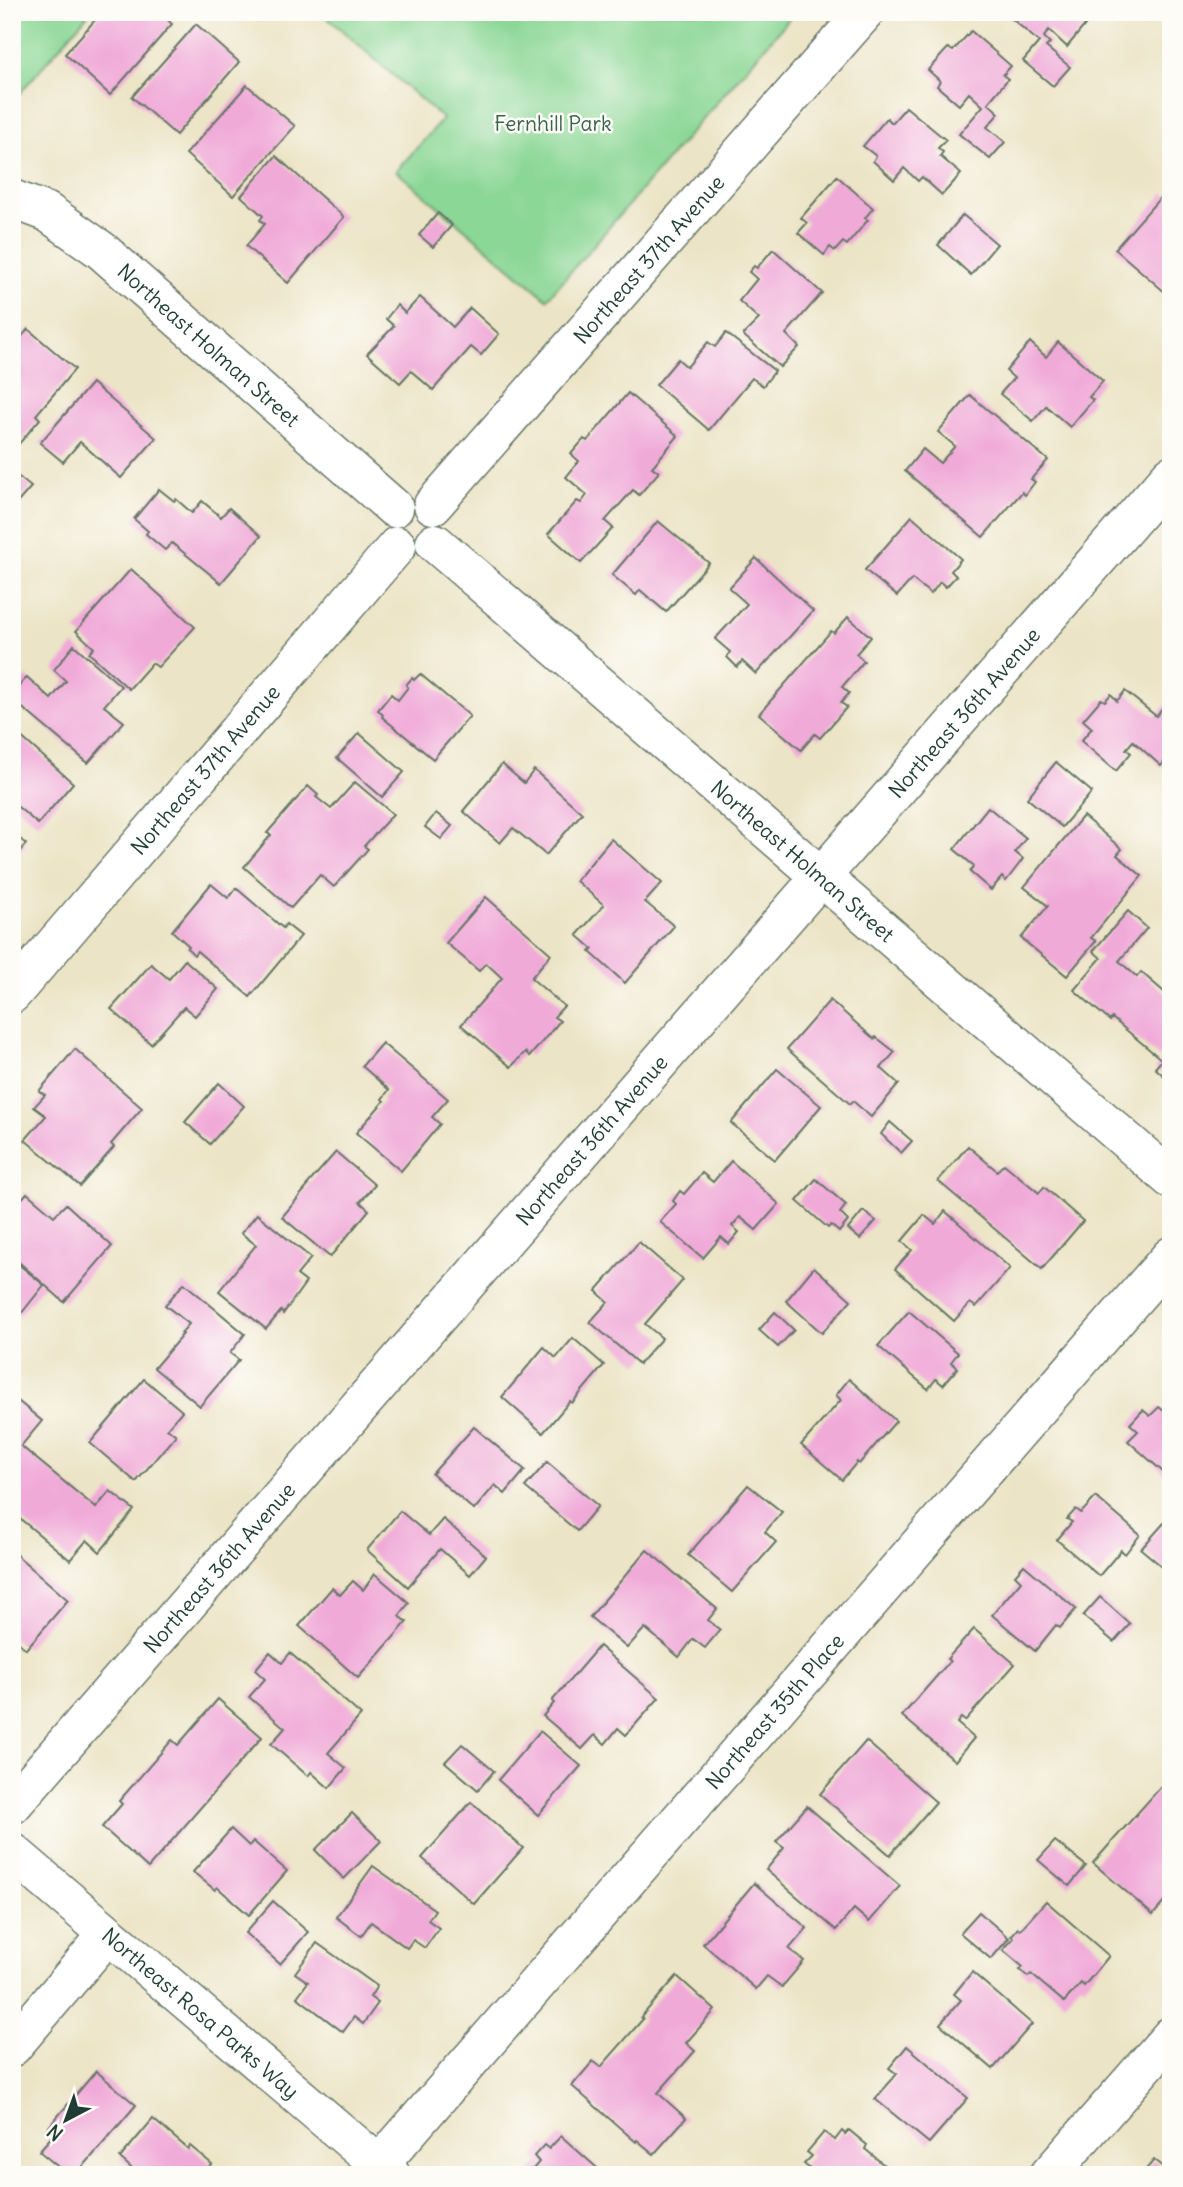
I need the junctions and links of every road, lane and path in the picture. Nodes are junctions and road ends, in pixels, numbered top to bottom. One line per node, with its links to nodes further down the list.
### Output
1 (865, 12): 4 (street, Northeast 37th Avenue)
2 (12, 199): 5 (street, Northeast Holman Street)
3 (1171, 475): 8 (street, Northeast 36th Avenue)
4 (433, 505): 5 (street); 6 (street)
5 (394, 508): 7 (street)
6 (435, 543): 7 (street); 8 (street, Northeast Holman Street)
7 (397, 547): 9 (street, Northeast 37th Avenue)
8 (821, 877): 10 (street, Northeast Holman Street); 12 (street, Northeast 36th Avenue)
9 (12, 994)
10 (1171, 1179)
11 (1171, 1256): 17 (street, Northeast 35th Place)
12 (12, 1805)
13 (12, 1852): 14 (street, Northeast Rosa Parks Way)
14 (108, 1934): 16 (street); 17 (street, Northeast Rosa Parks Way)
15 (1171, 2036): 18 (street)
16 (12, 2047)
17 (385, 2170)
18 (1049, 2175)

